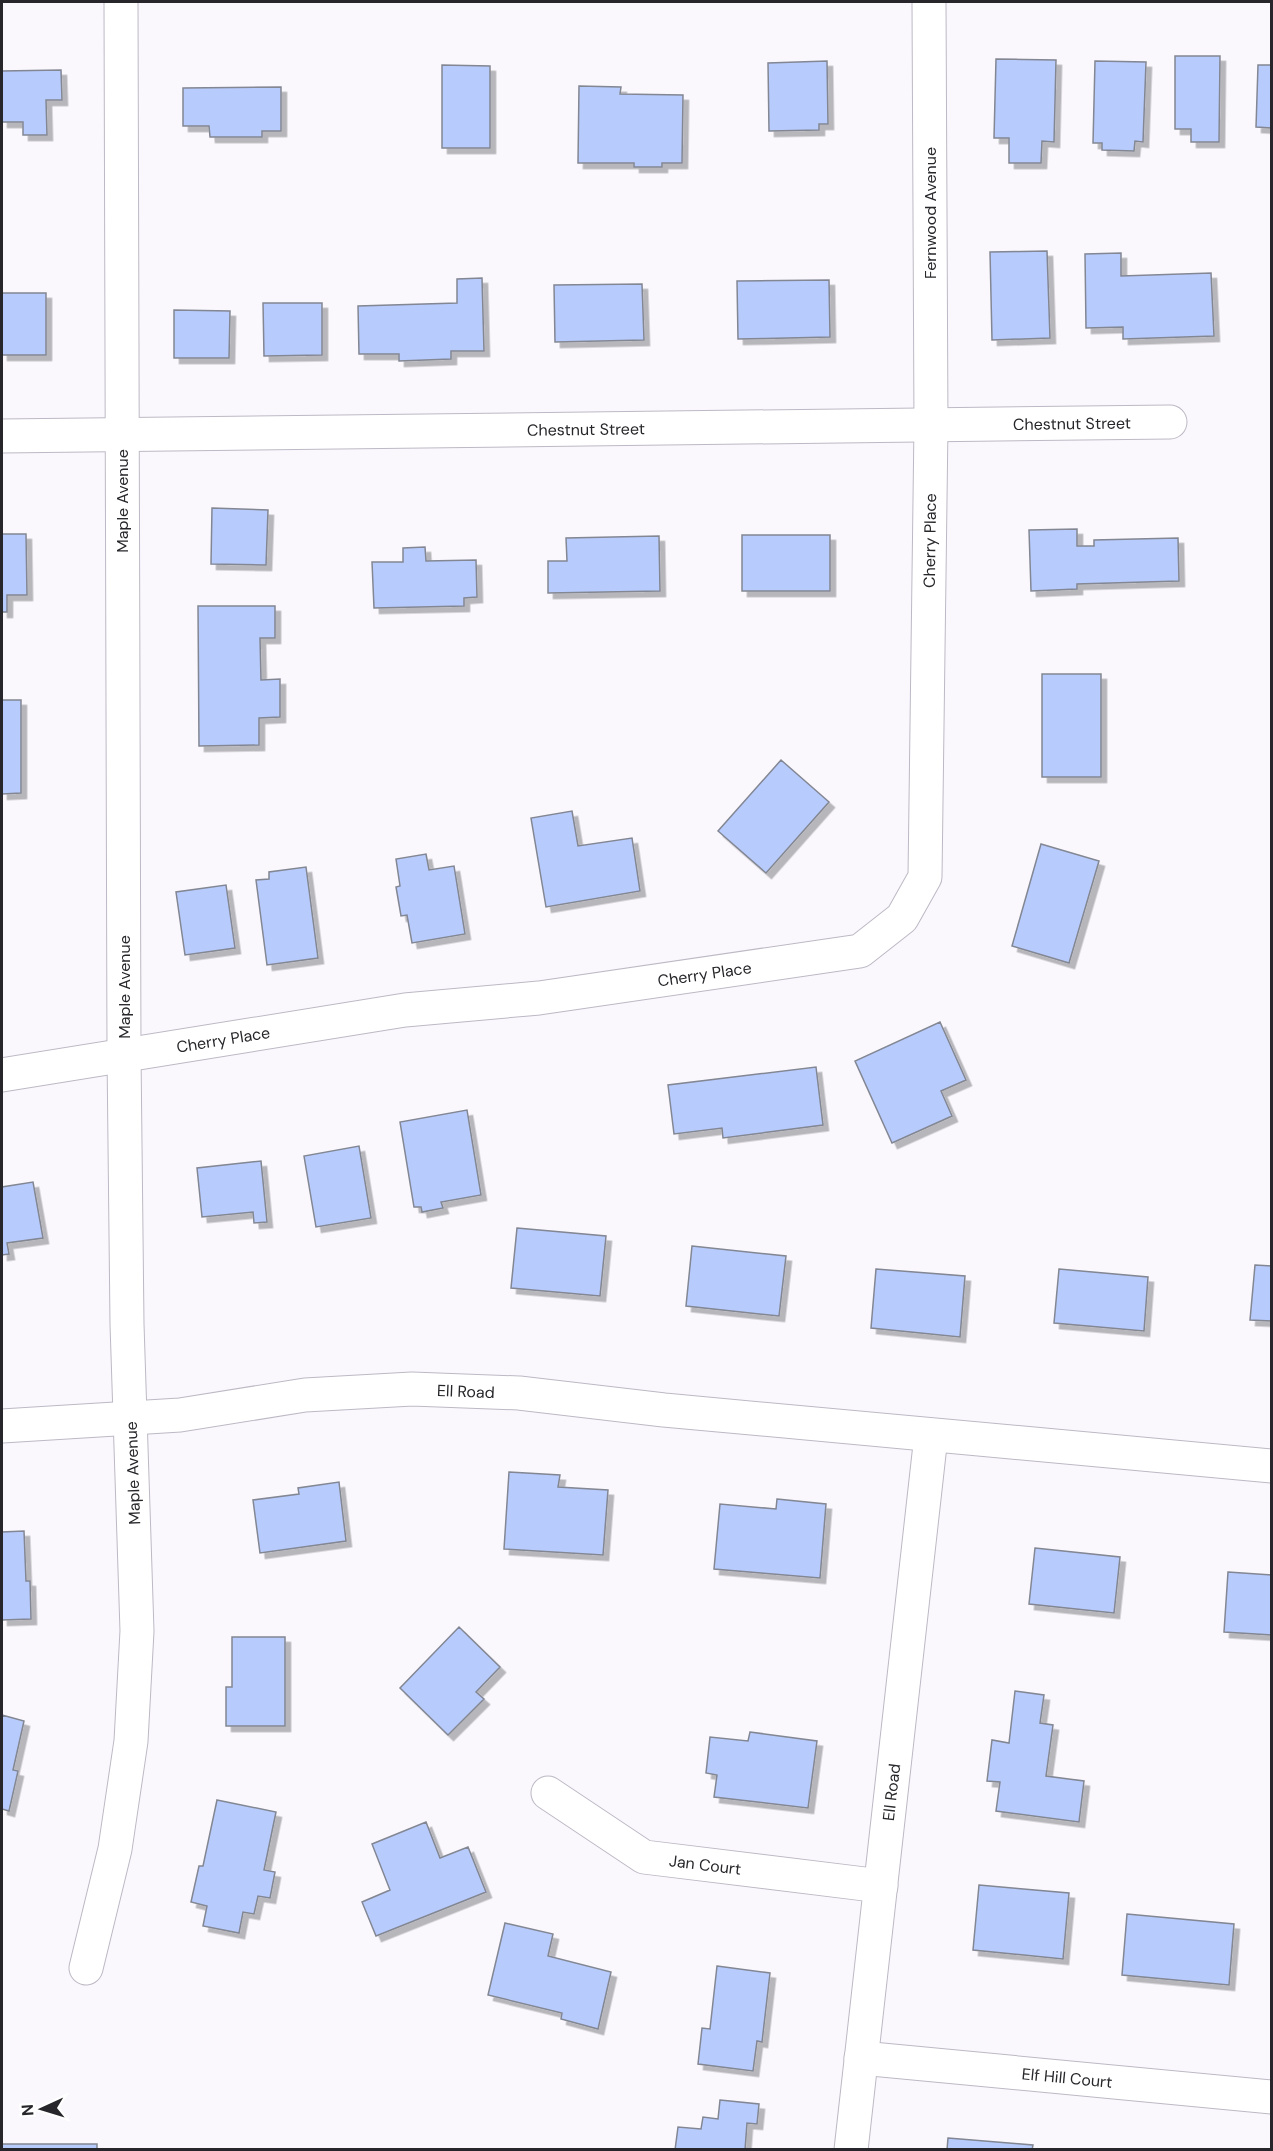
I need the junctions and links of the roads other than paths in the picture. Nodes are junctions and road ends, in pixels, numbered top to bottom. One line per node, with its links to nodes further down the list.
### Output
1 (121, 2): 5 (street, Maple Avenue)
2 (929, 2): 4 (street, Fernwood Avenue)
3 (1170, 422): 4 (street, Chestnut Street)
4 (931, 425): 5 (street, Chestnut Street); 7 (street, Cherry Place)
5 (122, 434): 6 (street, Chestnut Street); 7 (street, Maple Avenue)
6 (2, 436)
7 (124, 1054): 8 (street, Cherry Place); 9 (street, Maple Avenue)
8 (2, 1075)
9 (131, 1417): 10 (street, Ell Road); 11 (street, Ell Road); 15 (street, Maple Avenue)
10 (2, 1426)
11 (931, 1436): 12 (street, Ell Road); 14 (street, Ell Road)
12 (1272, 1466)
13 (548, 1793): 14 (street, Jan Court)
14 (881, 1886): 16 (street, Ell Road)
15 (86, 1968)
16 (861, 2058): 17 (street, Elf Hill Court); 18 (street, Ell Road)
17 (1272, 2097)
18 (851, 2150)

